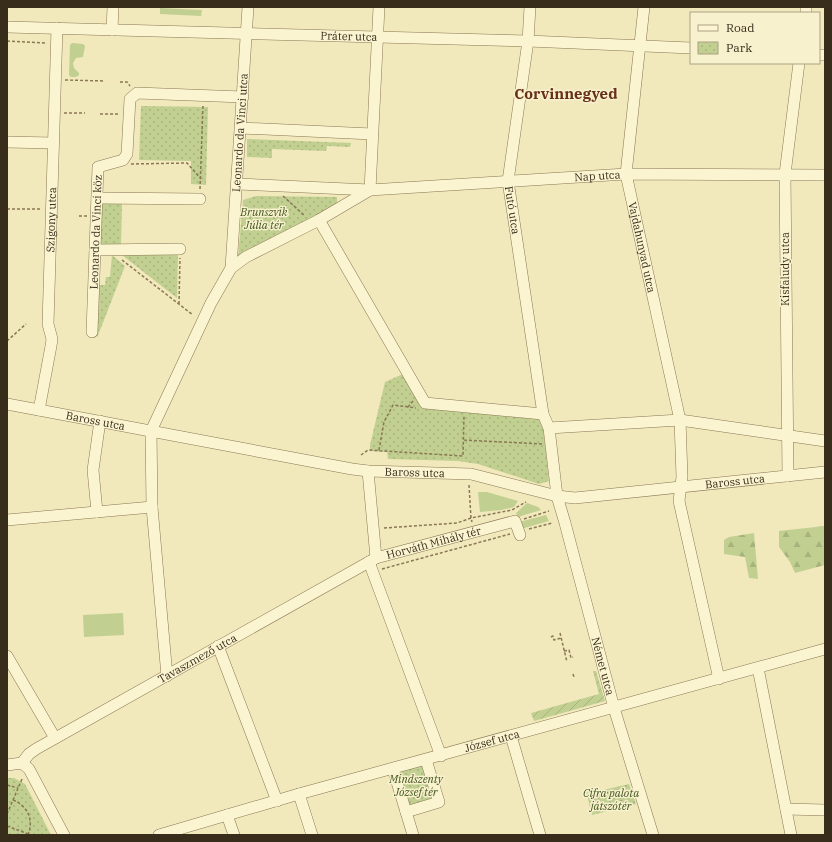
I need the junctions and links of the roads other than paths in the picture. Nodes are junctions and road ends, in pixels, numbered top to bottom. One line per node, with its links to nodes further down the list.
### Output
1 (113, 7): 8 (street)
2 (248, 7): 9 (street, Leonardo da Vinci utca)
3 (380, 7): 10 (street)
4 (530, 7): 11 (street, Futó utca)
5 (644, 7): 12 (street, Vajdahunyad utca)
6 (7, 27): 7 (street, Práter utca)
7 (57, 28): 8 (street, Práter utca); 19 (street, Szigony utca)
8 (112, 30): 9 (street, Práter utca)
9 (247, 34): 10 (street, Práter utca); 15 (street, Leonardo da Vinci utca)
10 (378, 37): 11 (street, Práter utca); 17 (street)
11 (528, 41): 12 (street, Práter utca); 23 (street, Futó utca)
12 (640, 46): 13 (street, Práter utca); 20 (street, Vajdahunyad utca)
13 (690, 48)
14 (799, 64): 21 (street, Kisfaludy utca)
15 (243, 97): 16 (street, Leonardo da Vinci utca); 26 (street, Leonardo da Vinci köz)
16 (241, 128): 17 (street); 24 (street, Leonardo da Vinci utca)
17 (372, 134): 25 (street)
18 (7, 142): 19 (street)
19 (53, 143): 34 (street, Szigony utca)
20 (626, 174): 21 (street, Nap utca); 23 (street, Nap utca); 36 (street, Vajdahunyad utca)
21 (785, 174): 22 (street, Nap utca); 40 (street, Kisfaludy utca)
22 (825, 175)
23 (508, 181): 25 (street, Nap utca); 35 (street, Futó utca)
24 (237, 184): 25 (street, Nap utca); 31 (street, Leonardo da Vinci utca)
25 (370, 190): 28 (street, Nap utca)
26 (97, 198): 27 (street); 30 (street, Leonardo da Vinci köz)
27 (200, 199)
28 (316, 221): 31 (street, Nap utca); 35 (street)
29 (180, 249): 30 (street)
30 (95, 250): 32 (street, Leonardo da Vinci köz)
31 (231, 268): 39 (street, Leonardo da Vinci utca)
32 (92, 332)
33 (7, 404): 34 (street, Baross utca)
34 (39, 410): 37 (street, Baross utca)
35 (543, 414): 38 (street)
36 (680, 420): 38 (street); 40 (street); 45 (street, Vajdahunyad utca)
37 (100, 421): 39 (street, Baross utca); 48 (street)
38 (549, 428): 46 (street)
39 (151, 431): 42 (street, Baross utca); 47 (street)
40 (787, 434): 41 (street); 44 (street, Kisfaludy utca)
41 (825, 441)
42 (368, 472): 46 (street, Baross utca); 51 (street, Horváth Mihály tér)
43 (825, 472): 44 (street, Baross utca)
44 (788, 476): 45 (street, Baross utca)
45 (681, 486): 46 (street, Baross utca); 57 (street, Vajdahunyad utca)
46 (557, 496): 58 (street, Német utca)
47 (152, 507): 48 (street); 56 (street)
48 (97, 512): 49 (street)
49 (7, 520)
50 (518, 529): 51 (street, Horváth Mihály tér)
51 (373, 564): 52 (street, Tavaszmező utca); 61 (street)
52 (218, 646): 56 (street, Tavaszmező utca); 67 (street)
53 (825, 649): 55 (street, József utca)
54 (7, 656): 60 (street)
55 (758, 668): 57 (street, József utca); 68 (street)
56 (167, 676): 60 (street, Tavaszmező utca)
57 (719, 679): 58 (street, József utca)
58 (614, 708): 59 (street, József utca); 78 (street, Német utca)
59 (511, 736): 61 (street, József utca); 77 (street)
60 (55, 738): 63 (street, Tavaszmező utca)
61 (441, 756): 62 (street, József utca)
62 (426, 760): 65 (street, József utca); 70 (street)
63 (22, 763): 64 (street); 72 (street)
64 (7, 765)
65 (393, 769): 66 (street, József utca); 70 (street)
66 (299, 794): 67 (street, József utca); 75 (street)
67 (277, 801): 71 (street, József utca)
68 (786, 809): 69 (street); 79 (street)
69 (825, 810)
70 (406, 812): 76 (street)
71 (227, 815): 73 (street, József utca); 74 (street)
72 (64, 835)
73 (159, 835)
74 (234, 835)
75 (312, 835)
76 (413, 835)
77 (540, 835)
78 (653, 835)
79 (791, 835)

